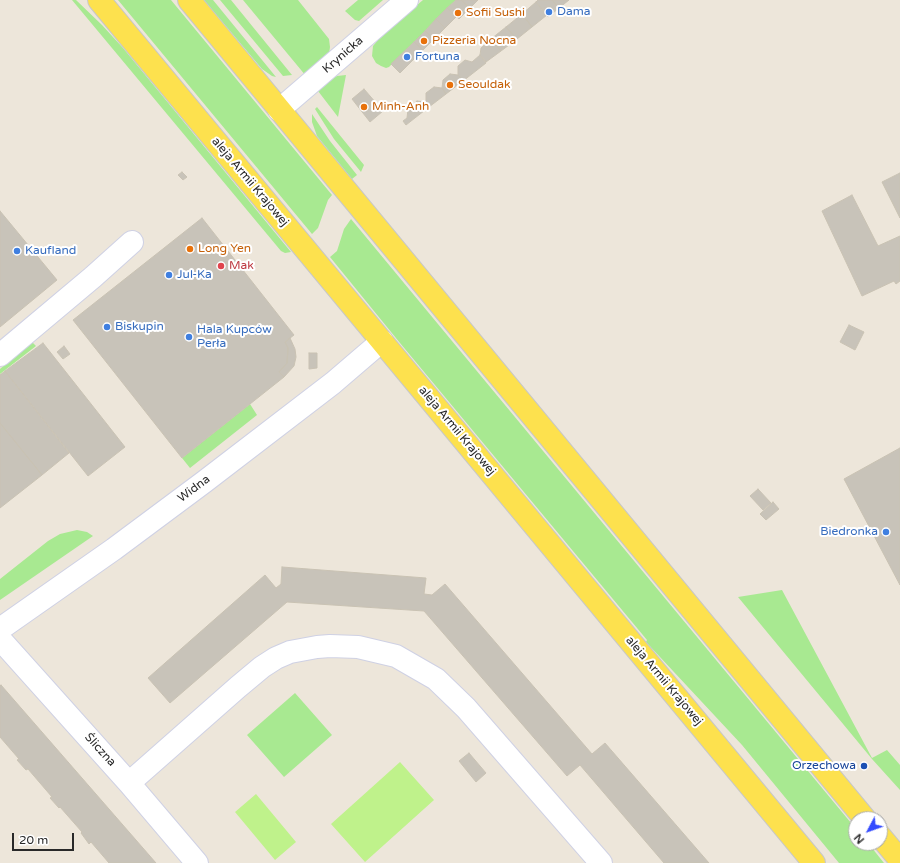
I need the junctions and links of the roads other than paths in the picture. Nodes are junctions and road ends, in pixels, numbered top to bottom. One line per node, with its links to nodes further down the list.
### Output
1 (99, 0): 6 (main road, aleja Armii Krajowej)
2 (189, 0): 4 (main road)
3 (407, 0): 4 (street, Krynicka)
4 (279, 110): 11 (main road)
5 (132, 242): 7 (street)
6 (382, 340): 8 (street, Widna); 16 (main road, aleja Armii Krajowej)
7 (0, 355)
8 (0, 629)
9 (0, 639): 10 (street, Śliczna)
10 (129, 783): 14 (street, Śliczna); 15 (street)
11 (858, 811)
12 (888, 846): 13 (main road)
13 (900, 860)
14 (198, 863)
15 (601, 863)
16 (814, 863)

